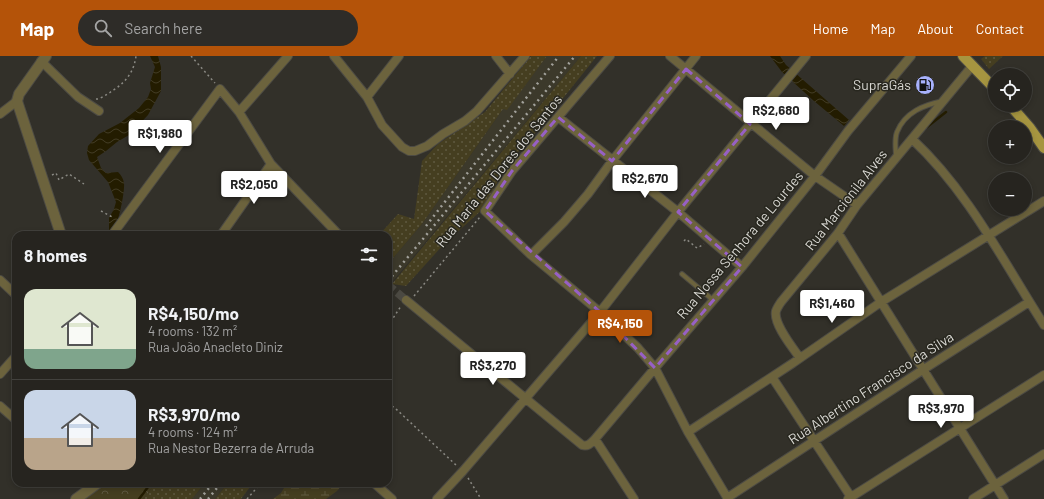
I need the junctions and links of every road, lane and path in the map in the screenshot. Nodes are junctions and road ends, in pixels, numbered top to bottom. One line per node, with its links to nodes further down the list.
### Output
1 (136, 56): 20 (path)
2 (191, 56): 19 (path)
3 (288, 56): 25 (street)
4 (334, 56): 21 (street)
5 (399, 56): 21 (street)
6 (496, 56): 17 (street)
7 (525, 56): 17 (street)
8 (610, 56): 28 (street, Rua Maria das Dores dos Santos)
9 (670, 56): 16 (street)
10 (696, 56): 16 (street)
11 (806, 56): 29 (street)
12 (911, 56): 35 (street, Rua Nossa Senhora de Lourdes)
13 (963, 56): 15 (main road)
14 (43, 58): 20 (street); 23 (street)
15 (973, 65): 18 (main road); 22 (street, Rua Marcionila Alves)
16 (686, 69): 29 (street); 33 (street)
17 (510, 74): 21 (street)
18 (988, 81)
19 (220, 89): 25 (street); 45 (street)
20 (78, 97): 24 (street)
21 (367, 97)
22 (943, 100): 30 (street, Rua Marcionila Alves); 32 (lane)
23 (18, 101): 27 (street); 36 (street)
24 (99, 111)
25 (239, 112): 34 (street)
26 (1016, 112): 31 (main road)
27 (0, 114)
28 (558, 117): 33 (street); 41 (street, Rua Maria das Dores dos Santos)
29 (750, 124): 35 (street); 42 (street)
30 (912, 139): 32 (street, Rua Marcionila Alves); 49 (street)
31 (1044, 148)
32 (896, 158): 39 (street, Rua Marcionila Alves)
33 (612, 161): 42 (street); 52 (street)
34 (271, 164): 46 (street); 47 (street)
35 (815, 176): 39 (street); 53 (street, Rua Nossa Senhora de Lourdes)
36 (43, 180): 37 (path); 44 (street)
37 (84, 184)
38 (1044, 201): 49 (street)
39 (857, 205): 48 (street, Rua Marcionila Alves)
40 (101, 211): 43 (path)
41 (485, 211): 52 (street); 58 (path, Rua Maria das Dores dos Santos)
42 (678, 212): 50 (street); 61 (street)
43 (120, 221)
44 (60, 231)
45 (115, 231)
46 (224, 231)
47 (335, 231)
48 (838, 233): 59 (street); 64 (street, Rua Marcionila Alves)
49 (989, 236): 59 (street); 60 (street)
50 (711, 240): 51 (path); 53 (street)
51 (684, 241)
52 (531, 255): 61 (street)
53 (742, 267): 57 (street, Rua Nossa Senhora de Lourdes)
54 (682, 274): 57 (lane)
55 (0, 280): 56 (street)
56 (12, 291)
57 (713, 300): 66 (street, Rua Nossa Senhora de Lourdes)
58 (407, 301): 62 (path, Rua Maria das Dores dos Santos); 71 (street)
59 (882, 302): 64 (street); 67 (street)
60 (1029, 302): 63 (street); 67 (street, Rua Albertino Francisco da Silva)
61 (600, 312): 66 (street); 71 (street)
62 (392, 321)
63 (1044, 325)
64 (800, 358): 70 (street)
65 (12, 360): 68 (street)
66 (655, 368): 76 (street); 77 (street, Rua Nossa Senhora de Lourdes)
67 (924, 369): 75 (street); 78 (street, Rua Albertino Francisco da Silva)
68 (0, 374)
69 (1044, 375): 75 (street)
70 (772, 377): 76 (street); 78 (street)
71 (524, 398): 77 (street, Rua Nossa Senhora de Lourdes); 80 (street)
72 (0, 406): 74 (street)
73 (392, 406): 80 (path)
74 (12, 416)
75 (960, 428): 81 (street); 86 (street)
76 (688, 432): 85 (street)
77 (596, 439): 92 (street)
78 (813, 441): 85 (street, Rua Albertino Francisco da Silva); 86 (street)
79 (1044, 454): 81 (street)
80 (463, 471): 90 (street); 91 (path)
81 (995, 485): 93 (street); 94 (street)
82 (90, 487): 87 (street)
83 (258, 487): 88 (path)
84 (378, 487): 89 (street)
85 (728, 498)
86 (849, 498)
87 (76, 499)
88 (247, 499)
89 (392, 499)
90 (437, 499)
91 (481, 499)
92 (634, 499)
93 (973, 499)
94 (1004, 499)

